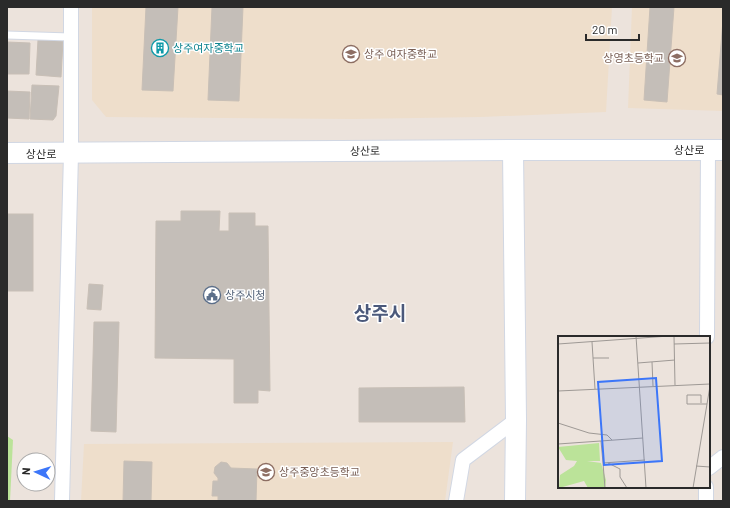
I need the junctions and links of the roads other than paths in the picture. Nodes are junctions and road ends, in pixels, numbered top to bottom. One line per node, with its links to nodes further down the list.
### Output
1 (71, 7): 3 (street)
2 (7, 35): 3 (lane)
3 (70, 37): 7 (street)
4 (513, 150): 5 (street, 상산로); 7 (street, 상산로); 9 (street)
5 (715, 150): 8 (street)
6 (7, 153): 7 (street, 상산로)
7 (71, 154): 13 (street)
8 (707, 336)
9 (516, 420): 14 (street); 15 (street)
10 (723, 457): 11 (street)
11 (710, 467)
12 (706, 488): 16 (street)
13 (62, 501)
14 (456, 501)
15 (514, 501)
16 (706, 501)

